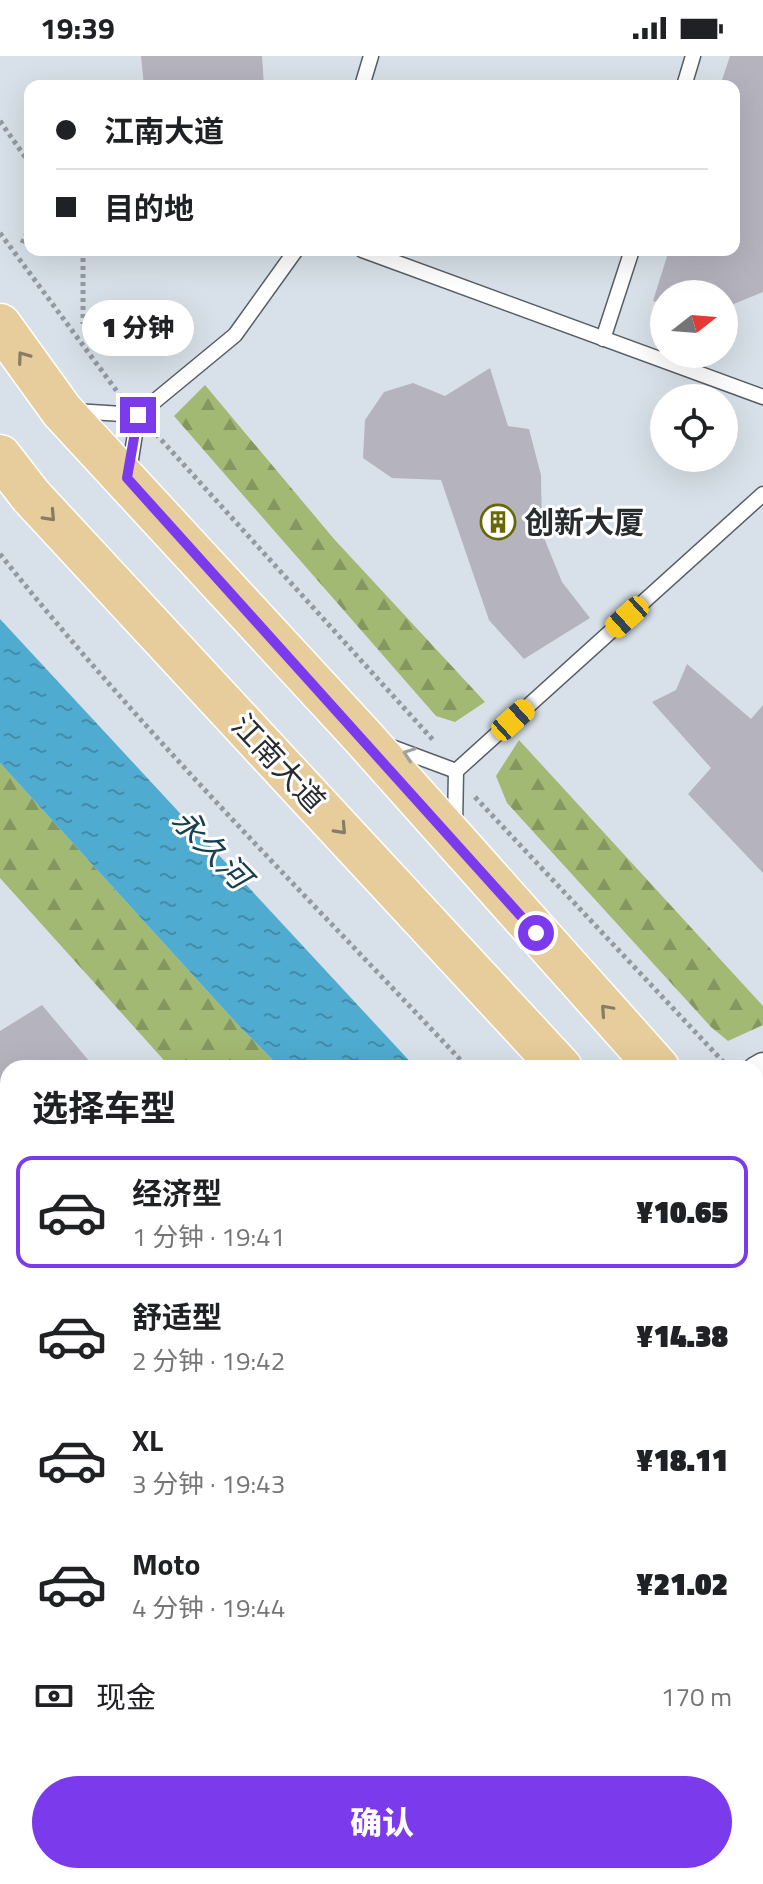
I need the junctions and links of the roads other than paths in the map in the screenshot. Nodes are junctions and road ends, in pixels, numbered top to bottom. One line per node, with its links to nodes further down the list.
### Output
1 (371, 56): 3 (lane)
2 (693, 56): 4 (lane)
3 (364, 80)
4 (686, 80)
5 (292, 256): 12 (lane)
6 (378, 256): 9 (lane)
7 (630, 256): 9 (lane)
8 (0, 325): 11 (main road, one-way to 8)
9 (603, 339): 10 (lane)
10 (763, 397)
11 (62, 411): 12 (lane); 14 (main road)
12 (138, 415): 14 (lane)
13 (0, 456): 19 (main road, 江南大道, one-way to 19)
14 (127, 478): 16 (main road)
15 (763, 494): 17 (lane)
16 (363, 737): 17 (lane, one-way to 16); 18 (main road)
17 (456, 771): 18 (lane)
18 (454, 843): 20 (main road, one-way to 18)
19 (554, 1060)
20 (651, 1060)

